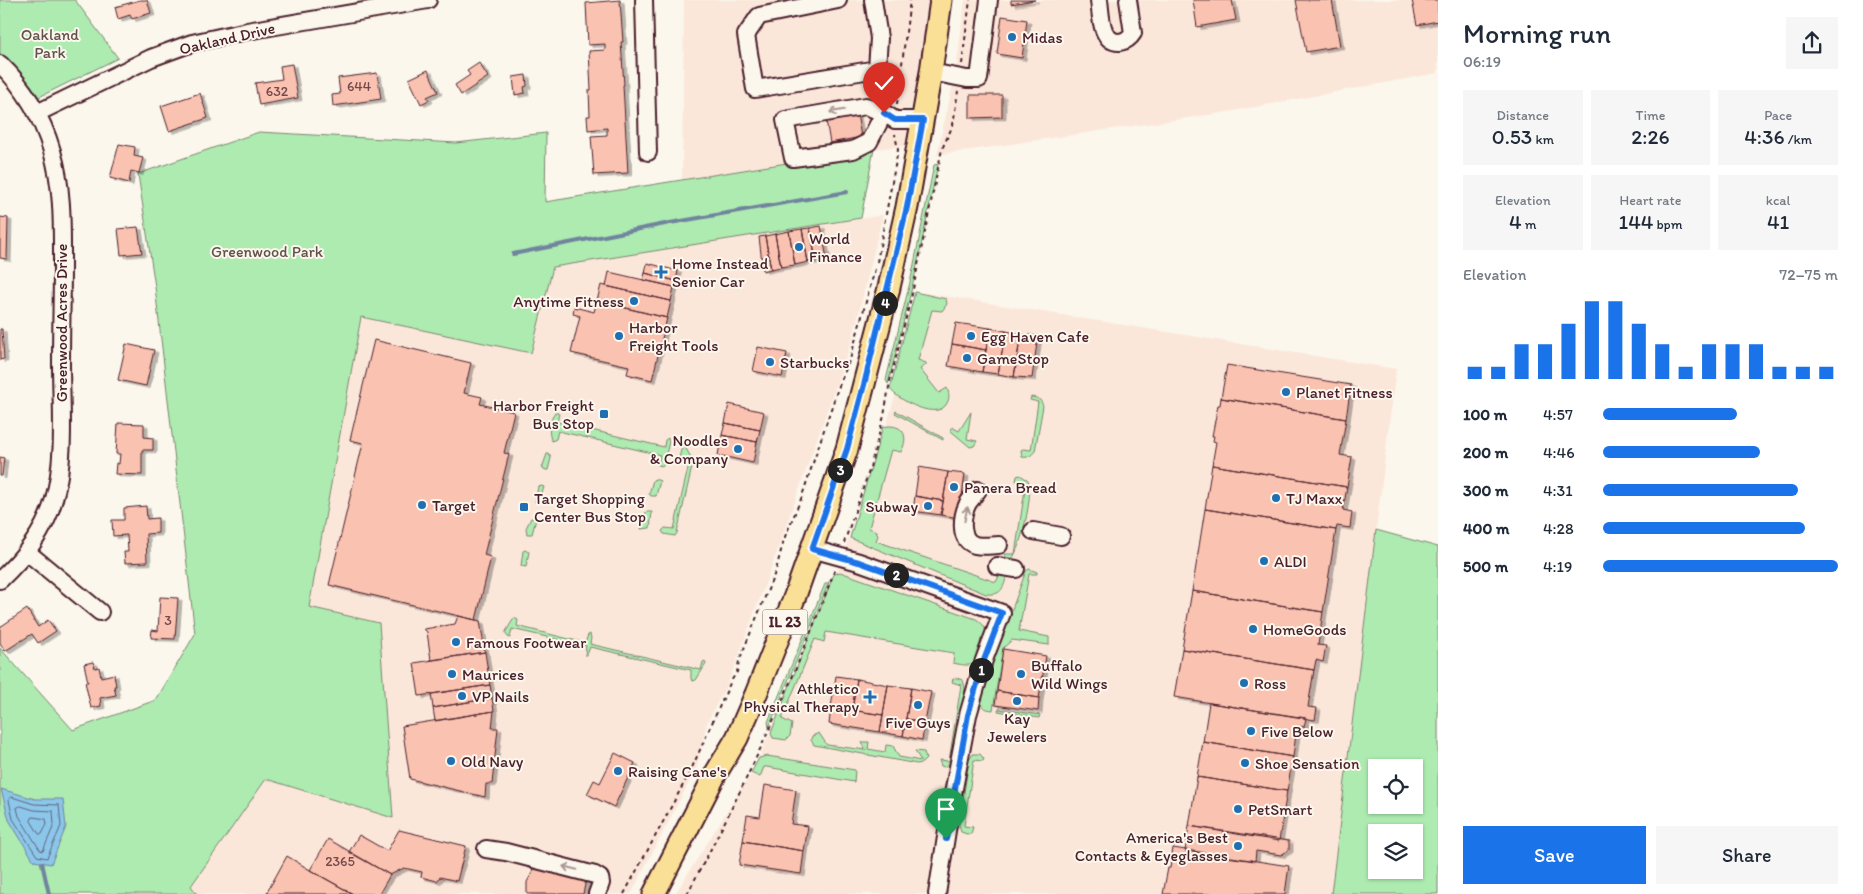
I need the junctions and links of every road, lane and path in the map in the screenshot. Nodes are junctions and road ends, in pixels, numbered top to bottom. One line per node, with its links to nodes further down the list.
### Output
1 (428, 0): 10 (street, Oakland Drive)
2 (644, 0): 16 (street)
3 (838, 0): 4 (street)
4 (873, 0)
5 (910, 0): 14 (path)
6 (941, 0): 12 (main road, IL 23)
7 (990, 0): 12 (street)
8 (1098, 0): 9 (street)
9 (1128, 0)
10 (372, 5): 13 (street, Oakland Drive)
11 (0, 64): 13 (street, Greenwood Acres Drive)
12 (932, 72): 15 (main road, IL 23)
13 (37, 113): 22 (street, Greenwood Acres Drive)
14 (889, 117): 14 (street, one-way to 14); 15 (street); 29 (path)
15 (923, 120): 21 (main road, IL 23)
16 (648, 152)
17 (978, 490): 20 (street, one-way to 17)
18 (1033, 531): 19 (street)
19 (1060, 536)
20 (1000, 545)
21 (812, 549): 30 (main road, IL 23); 31 (street)
22 (27, 552): 25 (street, Greenwood Acres Drive); 26 (street)
23 (997, 566): 24 (street)
24 (1016, 569)
25 (0, 580)
26 (100, 612)
27 (486, 848): 28 (street, one-way to 27)
28 (597, 894)
29 (624, 894)
30 (654, 894)
31 (937, 894)

